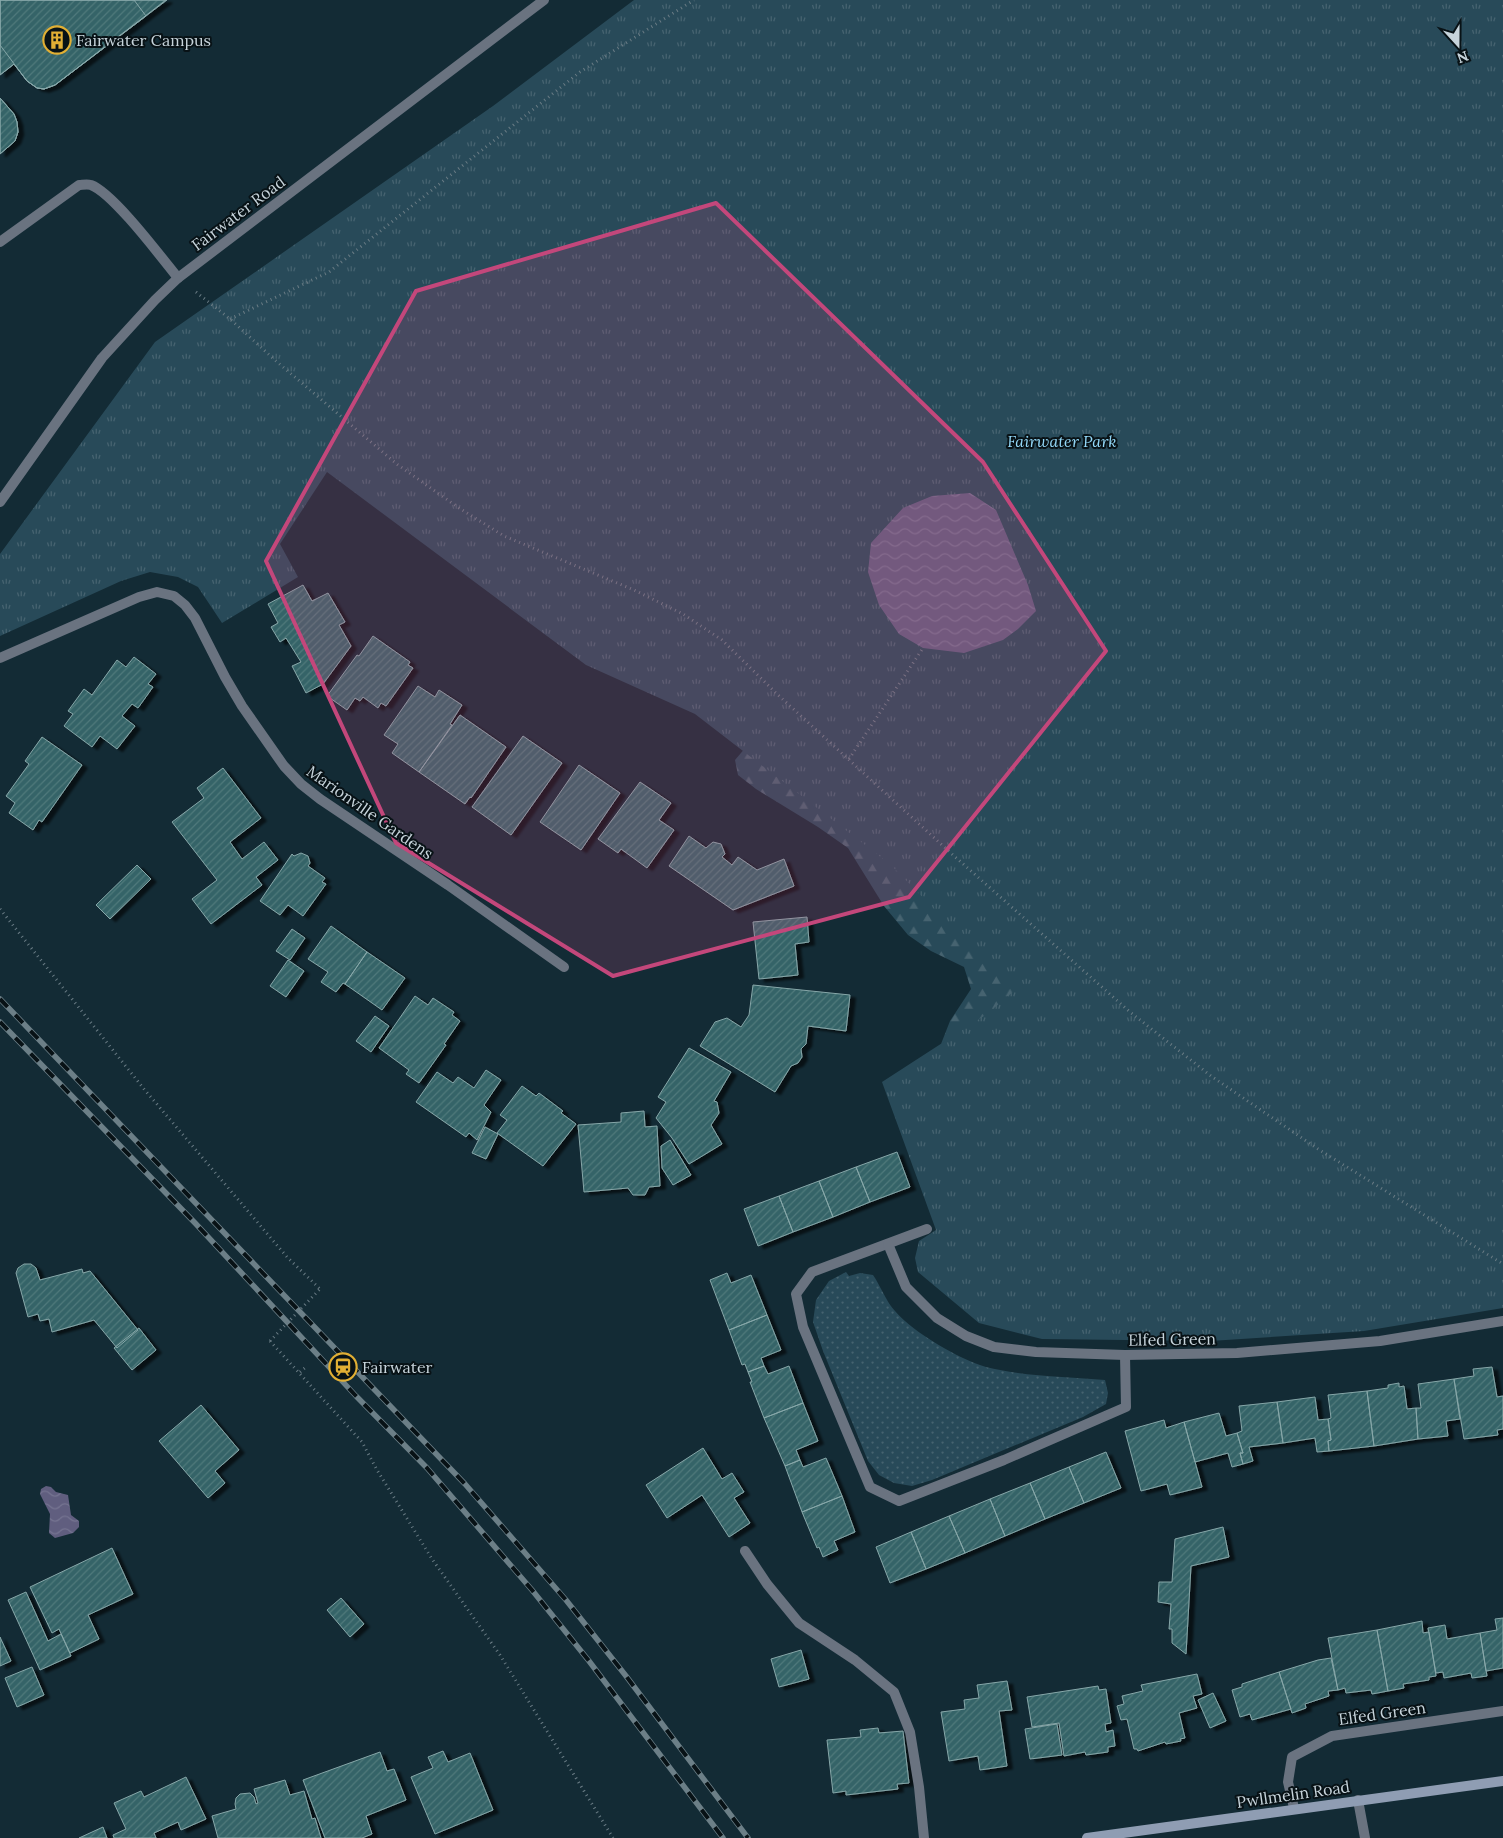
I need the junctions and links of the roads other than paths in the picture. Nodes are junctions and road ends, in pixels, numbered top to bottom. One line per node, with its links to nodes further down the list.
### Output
1 (544, 0): 3 (street, Fairwater Road)
2 (0, 242): 3 (street)
3 (178, 278): 4 (street, Fairwater Road)
4 (0, 502)
5 (0, 658): 6 (street, Marionville Gardens)
6 (564, 967)
7 (927, 1229): 8 (street)
8 (888, 1244): 10 (street, Elfed Green); 10 (street)
9 (1503, 1321): 10 (street, Elfed Green)
10 (1125, 1355)
11 (745, 1551): 16 (street)
12 (1503, 1711): 15 (street, Elfed Green)
13 (1503, 1781): 14 (street, Pwllmelin Road)
14 (1358, 1800): 15 (street, Pwllmelin Road); 18 (street)
15 (1294, 1808): 17 (street, Pwllmelin Road)
16 (924, 1838)
17 (1087, 1838)
18 (1365, 1838)

